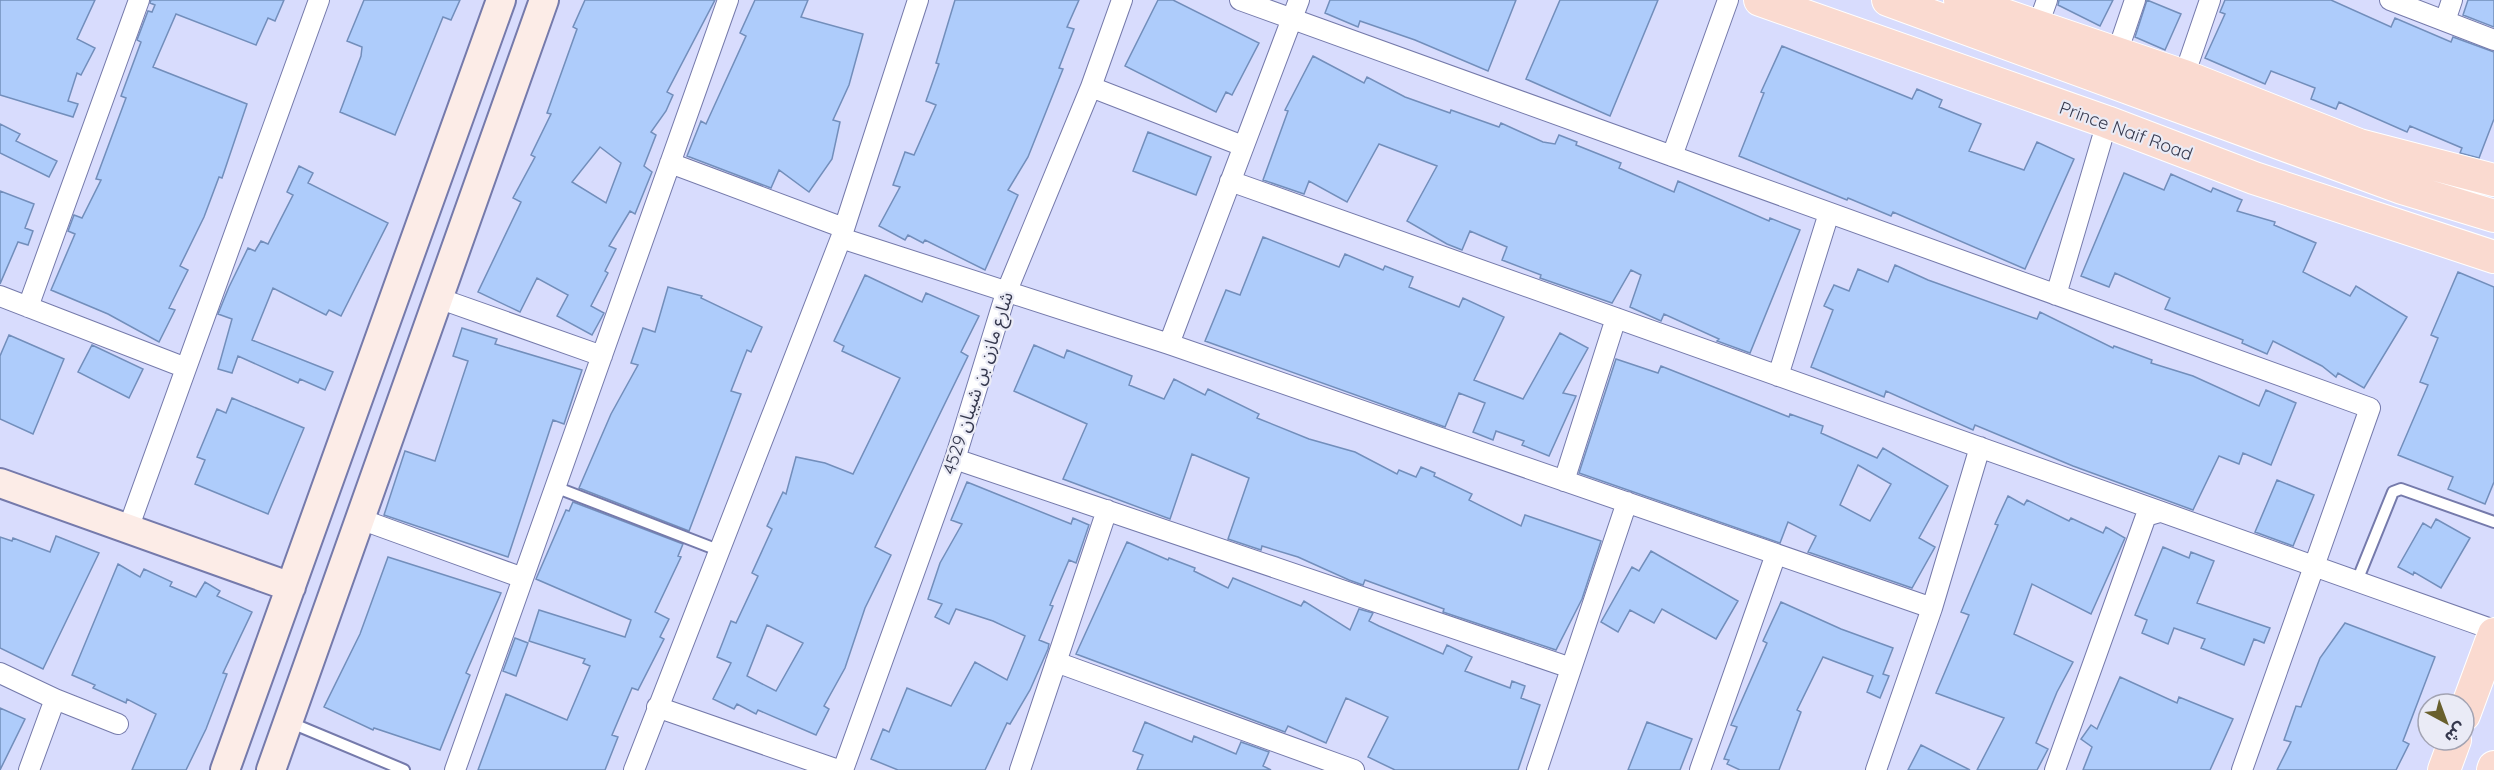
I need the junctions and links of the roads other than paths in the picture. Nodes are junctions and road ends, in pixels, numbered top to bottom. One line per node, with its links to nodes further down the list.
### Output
1 (139, 0): 40 (street)
2 (319, 0): 44 (street)
3 (501, 0): 62 (street)
4 (544, 0): 39 (street)
5 (728, 0): 28 (street)
6 (918, 0): 33 (street)
7 (1122, 0): 24 (street, شارع مازن بن شيبان 4529)
8 (1240, 0): 18 (street)
9 (1728, 0): 27 (street)
10 (1760, 0): 25 (main road, Prince Naif Road)
11 (1820, 0): 25 (main road, Prince Naif Road)
12 (1888, 0): 25 (main road, Prince Naif Road)
13 (1960, 0): 19 (main road)
14 (2135, 0): 22 (street)
15 (2210, 0): 23 (street)
16 (2390, 0): 20 (street)
17 (2452, 0): 20 (street)
18 (1295, 9): 26 (street); 27 (street)
19 (2043, 13): 22 (main road)
20 (2445, 21): 21 (street)
21 (2494, 40)
22 (2117, 53): 23 (main road)
23 (2184, 76): 29 (main road)
24 (1091, 87): 26 (street); 36 (street, شارع مازن بن شيبان 4529)
25 (2116, 104): 32 (main road, Prince Naif Road); 34 (main road, Prince Naif Road); 35 (main road, Prince Naif Road); 37 (street)
26 (1243, 146): 30 (street)
27 (1672, 156): 31 (street)
28 (670, 163): 33 (street); 43 (street)
29 (2494, 180)
30 (1230, 181): 41 (street); 42 (street)
31 (1829, 213): 37 (street); 45 (street)
32 (2494, 216)
33 (842, 233): 36 (street); 57 (street)
34 (2494, 240)
35 (2494, 257)
36 (1006, 293): 42 (street); 47 (street, شارع مازن بن شيبان 4529)
37 (2056, 295): 59 (street)
38 (0, 296): 40 (street)
39 (438, 298): 43 (street); 54 (street)
40 (28, 307): 44 (street)
41 (1616, 318): 45 (street); 48 (street)
42 (1168, 344): 48 (street)
43 (602, 356): 50 (street)
44 (186, 368): 56 (street)
45 (1778, 376): 46 (street)
46 (1980, 447): 53 (street); 63 (street)
47 (955, 459): 52 (street); 81 (street, شارع مازن بن شيبان 4529)
48 (1564, 481): 51 (street)
49 (0, 483): 56 (street)
50 (555, 487): 57 (lane); 60 (street)
51 (1626, 502): 58 (street); 66 (street)
52 (1107, 510): 65 (street); 66 (street)
53 (2160, 512): 59 (street); 87 (street)
54 (360, 519): 60 (street); 71 (street)
55 (2494, 522): 61 (lane)
56 (128, 529): 62 (street)
57 (718, 550): 70 (street)
58 (1776, 554): 63 (street); 85 (street)
59 (2314, 566): 61 (street); 88 (street)
60 (523, 578): 78 (street)
61 (2357, 581): 64 (street)
62 (291, 587): 75 (street)
63 (1932, 608): 86 (street)
64 (2494, 632): 68 (main road)
65 (1056, 662): 82 (street); 83 (street)
66 (1571, 668): 84 (street)
67 (0, 673): 69 (street)
68 (2472, 692)
69 (55, 699): 72 (street); 74 (street)
70 (657, 707): 79 (street); 80 (street)
71 (288, 722): 76 (street); 77 (lane)
72 (118, 724)
73 (2451, 752): 89 (main road)
74 (29, 770)
75 (225, 770)
76 (271, 770)
77 (404, 770)
78 (455, 770)
79 (634, 770)
80 (838, 770)
81 (843, 770)
82 (1020, 770)
83 (1354, 770)
84 (1537, 770)
85 (1700, 770)
86 (1876, 770)
87 (2055, 770)
88 (2242, 770)
89 (2444, 770)

